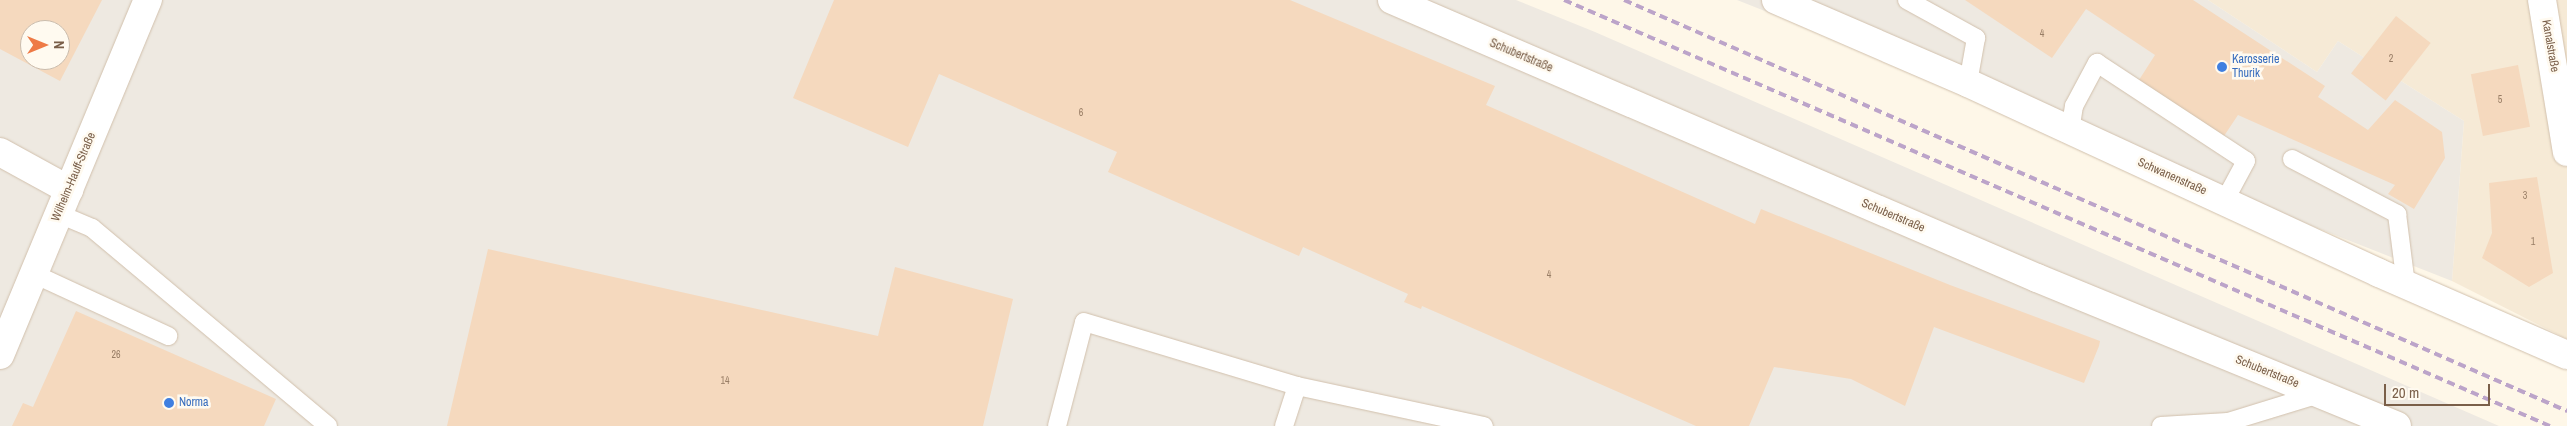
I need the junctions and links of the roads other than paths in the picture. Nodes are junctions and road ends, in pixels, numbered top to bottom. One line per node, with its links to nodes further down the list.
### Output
1 (148, 0): 14 (street, Wilhelm-Hauff-Straße)
2 (1392, 0): 21 (street, Schubertstraße)
3 (1776, 0): 6 (street, Schwanenstraße)
4 (1907, 0): 8 (lane)
5 (2542, 0): 7 (street, Kanalstraße)
6 (1804, 6): 8 (street, Schwanenstraße)
7 (2560, 59): 11 (street, Kanalstraße)
8 (1968, 84): 9 (street, Schwanenstraße)
9 (2070, 131): 13 (street, Schwanenstraße); 13 (lane)
10 (0, 152): 14 (street)
11 (2567, 152)
12 (2292, 159): 16 (lane)
13 (2226, 200): 16 (street, Schwanenstraße)
14 (64, 202): 15 (street, Wilhelm-Hauff-Straße); 22 (lane)
15 (34, 274): 17 (lane); 18 (street, Wilhelm-Hauff-Straße)
16 (2406, 285): 19 (street, Schwanenstraße)
17 (168, 336)
18 (0, 355)
19 (2567, 355)
20 (1297, 386): 23 (lane); 24 (lane); 25 (lane)
21 (2319, 394): 26 (lane); 27 (street, Schubertstraße)
22 (328, 426)
23 (1057, 426)
24 (1284, 426)
25 (1484, 426)
26 (2161, 426)
27 (2397, 426)

